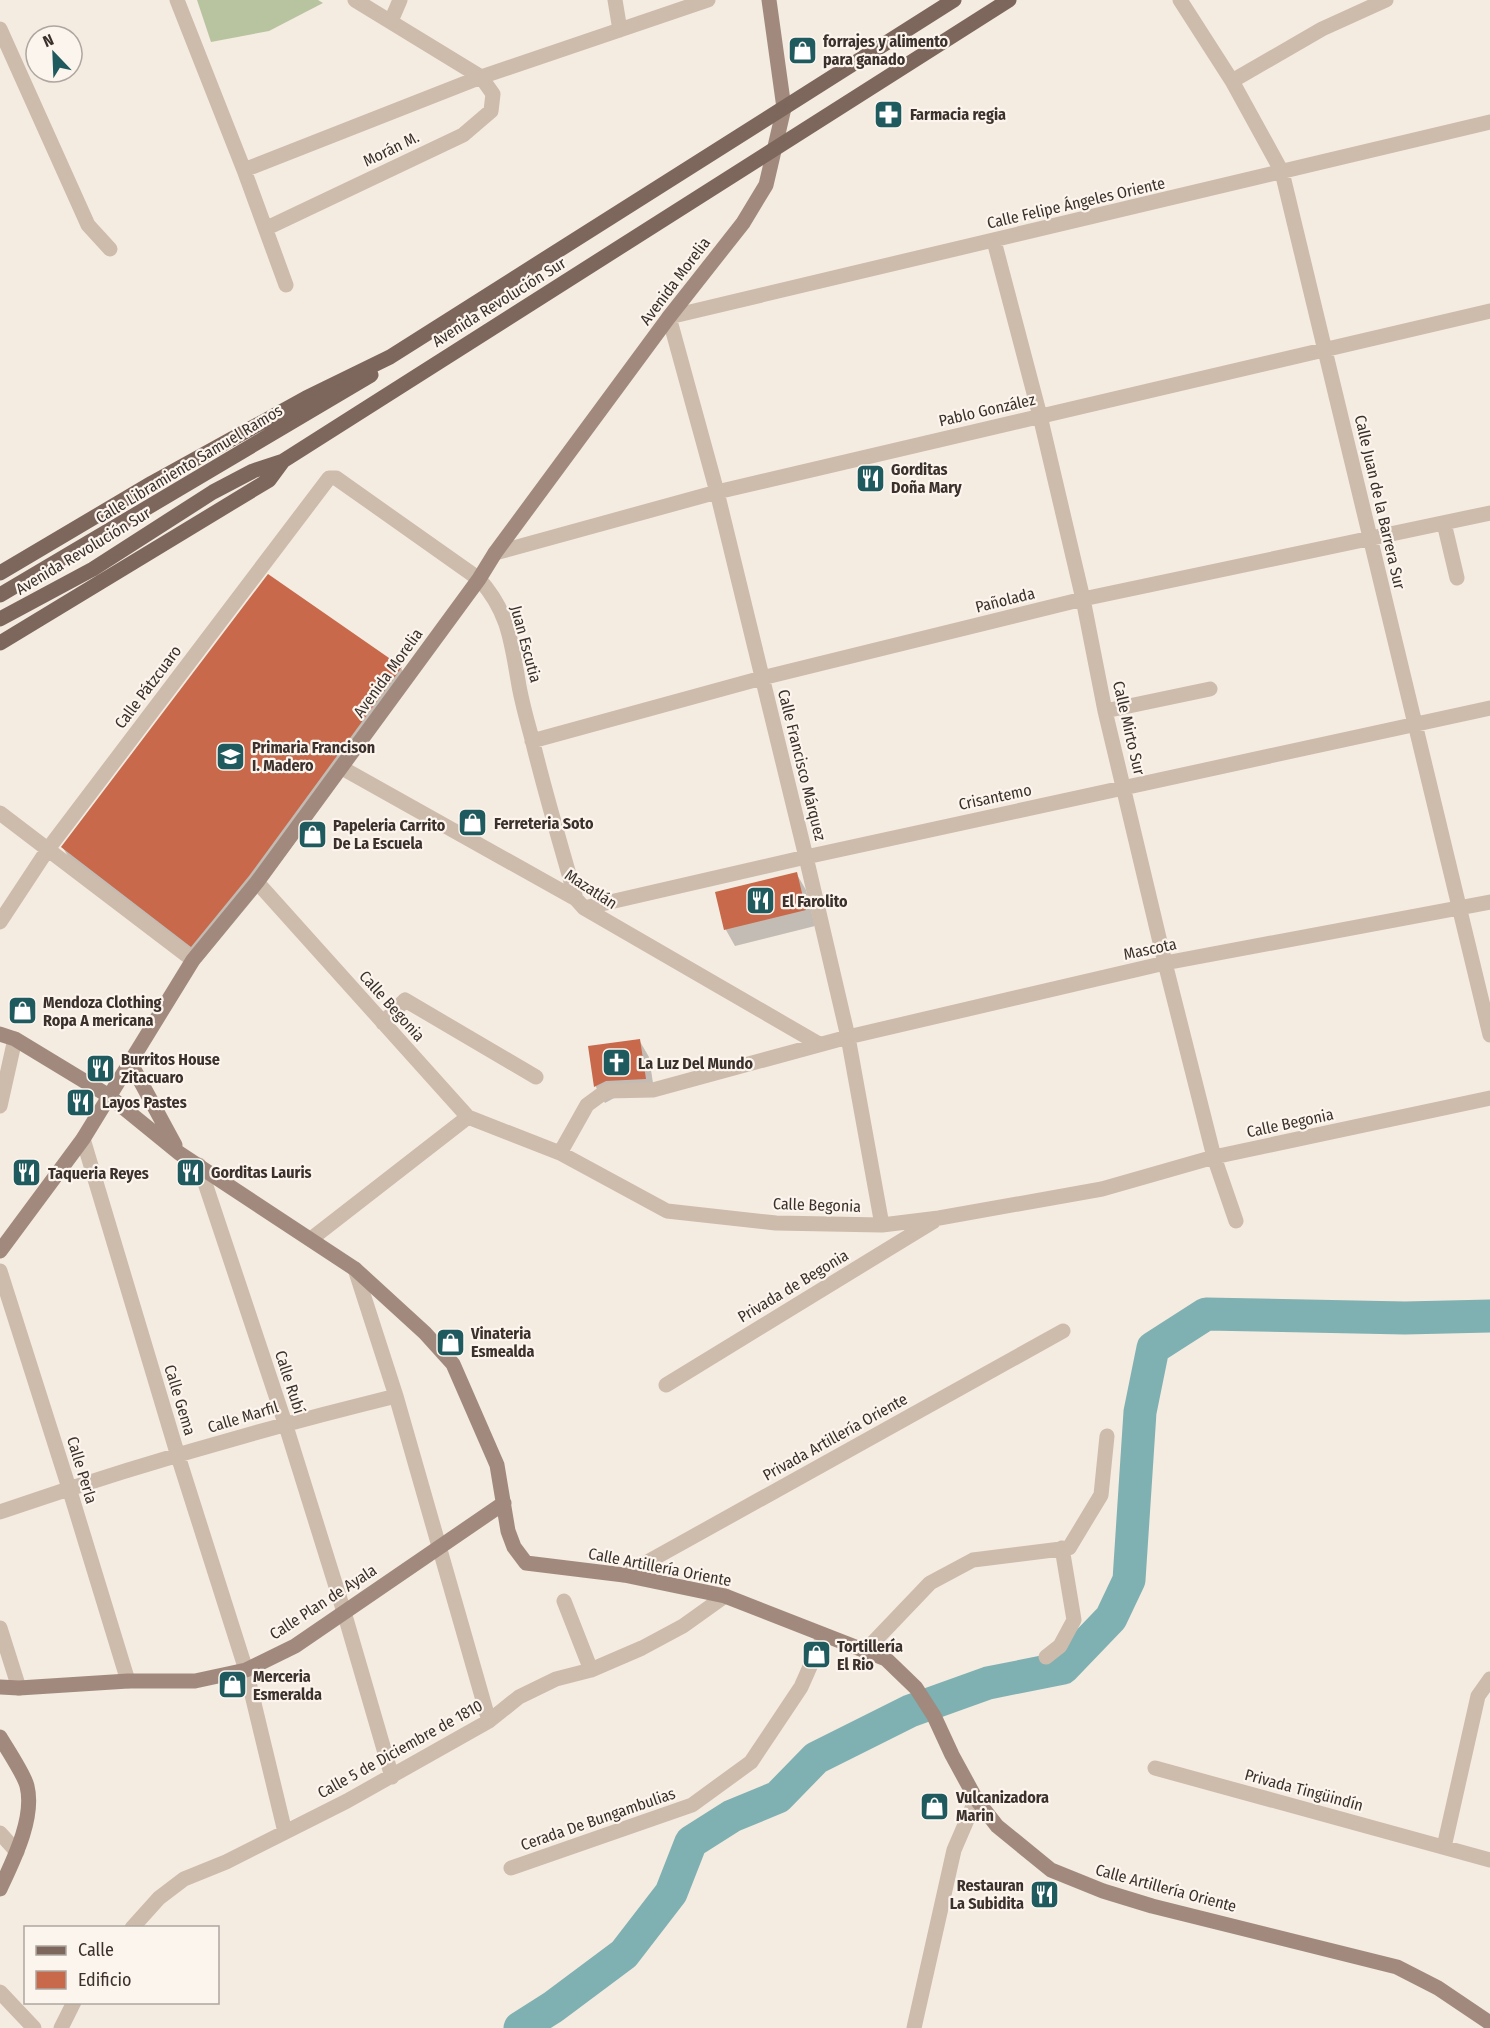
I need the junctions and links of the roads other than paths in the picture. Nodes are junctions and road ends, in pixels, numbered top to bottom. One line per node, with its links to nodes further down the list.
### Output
1 (177, 0): 19 (street)
2 (355, 0): 11 (street)
3 (400, 0): 11 (street)
4 (615, 0): 13 (street)
5 (708, 0): 13 (street)
6 (769, 0): 16 (street)
7 (954, 0): 16 (main road, Avenida Revolución Sur)
8 (1010, 0): 18 (main road, Avenida Revolución Sur)
9 (1180, 0): 15 (street, Calle Juan de la Barrera Sur)
10 (1386, 0): 15 (street)
11 (391, 21): 14 (street)
12 (0, 28): 23 (street)
13 (620, 30): 14 (street)
14 (481, 77): 19 (street); 21 (street, Morán M.)
15 (1232, 81): 20 (street, Calle Juan de la Barrera Sur)
16 (784, 108): 18 (street, Avenida Morelia); 28 (main road, Avenida Revolución Sur)
17 (1490, 122): 20 (street, Calle Felipe Ángeles Oriente)
18 (774, 148): 26 (street, Avenida Morelia); 30 (main road, Avenida Revolución Sur)
19 (244, 170): 21 (street)
20 (1282, 172): 22 (street, Calle Felipe Ángeles Oriente); 27 (street, Calle Juan de la Barrera Sur)
21 (267, 228): 24 (street)
22 (994, 241): 26 (street, Calle Felipe Ángeles Oriente); 29 (street, Calle Mirto Sur)
23 (110, 249)
24 (286, 285)
25 (1490, 311): 27 (street, Pablo González)
26 (669, 317): 32 (street, Calle Francisco Márquez); 36 (street, Avenida Morelia)
27 (1325, 350): 29 (street, Pablo González); 35 (street, Calle Juan de la Barrera Sur)
28 (390, 357): 37 (main road, Avenida Revolución Sur); 40 (main road, Calle Libramiento Samuel Ramos)
29 (1040, 416): 32 (street, Pablo González); 41 (street, Calle Mirto Sur)
30 (283, 461): 42 (main road, Avenida Revolución Sur); 43 (main road)
31 (329, 478): 39 (street, Juan Escutia); 53 (street, Calle Pátzcuaro)
32 (717, 492): 36 (street, Pablo González); 44 (street, Calle Francisco Márquez)
33 (1490, 513): 34 (street, Pañolada)
34 (1444, 523): 35 (street, Pañolada); 38 (street)
35 (1371, 538): 41 (street, Pañolada); 48 (street, Calle Juan de la Barrera Sur)
36 (495, 553): 39 (street, Avenida Morelia)
37 (0, 573)
38 (1457, 578)
39 (479, 579): 49 (street, Juan Escutia); 50 (street, Avenida Morelia)
40 (0, 595)
41 (1083, 599): 44 (street, Pañolada); 47 (street, Calle Mirto Sur)
42 (0, 619)
43 (0, 644)
44 (762, 678): 49 (street, Pañolada); 54 (street, Calle Francisco Márquez)
45 (1210, 689): 47 (street)
46 (1490, 708): 48 (street, Crisantemo)
47 (1105, 711): 51 (street, Calle Mirto Sur)
48 (1414, 724): 51 (street, Crisantemo); 58 (street, Calle Juan de la Barrera Sur)
49 (532, 741): 57 (street, Juan Escutia)
50 (342, 768): 55 (street, Avenida Morelia); 57 (street, Mazatlán)
51 (1124, 788): 54 (street, Crisantemo); 61 (street, Calle Mirto Sur)
52 (0, 813): 53 (street)
53 (48, 849): 59 (street, Calle Pátzcuaro); 60 (street)
54 (806, 857): 57 (street, Crisantemo); 65 (street, Calle Francisco Márquez)
55 (257, 882): 60 (street, Avenida Morelia); 62 (street, Calle Begonia)
56 (1490, 902): 58 (street, Mascota)
57 (580, 903): 66 (street, Mazatlán)
58 (1459, 908): 61 (street, Mascota); 63 (street, Calle Juan de la Barrera Sur)
59 (0, 922)
60 (193, 960): 67 (street, Avenida Morelia)
61 (1165, 963): 65 (street, Mascota); 76 (street, Calle Mirto Sur)
62 (383, 1023): 68 (street); 72 (street, Calle Begonia)
63 (1490, 1035)
64 (8, 1036): 69 (street, Calle Artillería Oriente); 71 (street)
65 (848, 1037): 66 (street, Mascota); 80 (street, Calle Francisco Márquez)
66 (819, 1044): 75 (street, Mascota)
67 (130, 1062): 69 (street, Avenida Morelia); 74 (street)
68 (536, 1077)
69 (109, 1096): 73 (street, Avenida Morelia); 74 (street, Calle Artillería Oriente)
70 (1490, 1098): 76 (street, Calle Begonia)
71 (0, 1106)
72 (468, 1117): 75 (street, Calle Begonia); 81 (street)
73 (83, 1139): 82 (street, Avenida Morelia); 90 (street, Calle Gema)
74 (179, 1153): 77 (street, Calle Artillería Oriente)
75 (560, 1153): 80 (street, Calle Begonia)
76 (1214, 1157): 78 (street, Calle Begonia); 79 (street, Calle Mirto Sur)
77 (199, 1165): 81 (street, Calle Artillería Oriente); 88 (street, Calle Rubí)
78 (939, 1218): 80 (street, Calle Begonia); 86 (street, Privada de Begonia)
79 (1236, 1221)
80 (882, 1225)
81 (311, 1239): 83 (street, Calle Artillería Oriente)
82 (0, 1251)
83 (355, 1269): 87 (street); 92 (street, Calle Artillería Oriente)
84 (0, 1271): 91 (street, Calle Perla)
85 (1063, 1331): 96 (street, Privada Artillería Oriente)
86 (666, 1385)
87 (396, 1396): 88 (street, Calle Marfil); 94 (street)
88 (285, 1423): 90 (street, Calle Marfil); 99 (street, Calle Rubí)
89 (1107, 1436): 95 (street)
90 (178, 1456): 91 (street, Calle Marfil); 104 (street, Calle Gema)
91 (69, 1488): 93 (street, Calle Marfil); 107 (street, Calle Perla)
92 (504, 1503): 94 (street, Calle Plan de Ayala); 96 (street, Calle Artillería Oriente)
93 (0, 1512)
94 (438, 1547): 99 (street, Calle Plan de Ayala); 110 (street)
95 (1062, 1548): 102 (street); 103 (street)
96 (624, 1575): 97 (street, Calle Artillería Oriente)
97 (725, 1596): 101 (street, Calle Artillería Oriente); 105 (street, Calle 5 de Diciembre de 1810)
98 (564, 1602): 105 (street)
99 (344, 1612): 104 (street, Calle Plan de Ayala); 113 (street, Calle Rubí)
100 (0, 1628): 109 (street)
101 (824, 1635): 102 (street, Calle Artillería Oriente); 120 (street, Cerada De Bungambulias)
102 (866, 1650): 114 (street, Calle Artillería Oriente)
103 (1046, 1657)
104 (246, 1670): 107 (street, Calle Plan de Ayala); 115 (street, Calle Gema)
105 (591, 1670): 110 (street, Calle 5 de Diciembre de 1810)
106 (1490, 1679): 117 (street)
107 (128, 1681): 109 (street, Calle Plan de Ayala)
108 (0, 1687): 109 (street, Calle Plan de Ayala)
109 (19, 1688)
110 (489, 1721): 113 (street, Calle 5 de Diciembre de 1810)
111 (0, 1737): 118 (street)
112 (1155, 1768): 117 (street, Privada Tingüindín)
113 (392, 1777): 115 (street, Calle 5 de Diciembre de 1810)
114 (976, 1798): 125 (street, Calle Artillería Oriente); 128 (street)
115 (285, 1832): 122 (street, Calle 5 de Diciembre de 1810)
116 (0, 1833): 118 (street)
117 (1444, 1847): 119 (street, Privada Tingüindín)
118 (17, 1852): 121 (street)
119 (1490, 1860)
120 (511, 1868)
121 (0, 1889)
122 (134, 1926)
123 (0, 1992): 126 (street)
124 (73, 2004): 127 (street)
125 (1490, 2023)
126 (34, 2028)
127 (61, 2028)
128 (914, 2028)

